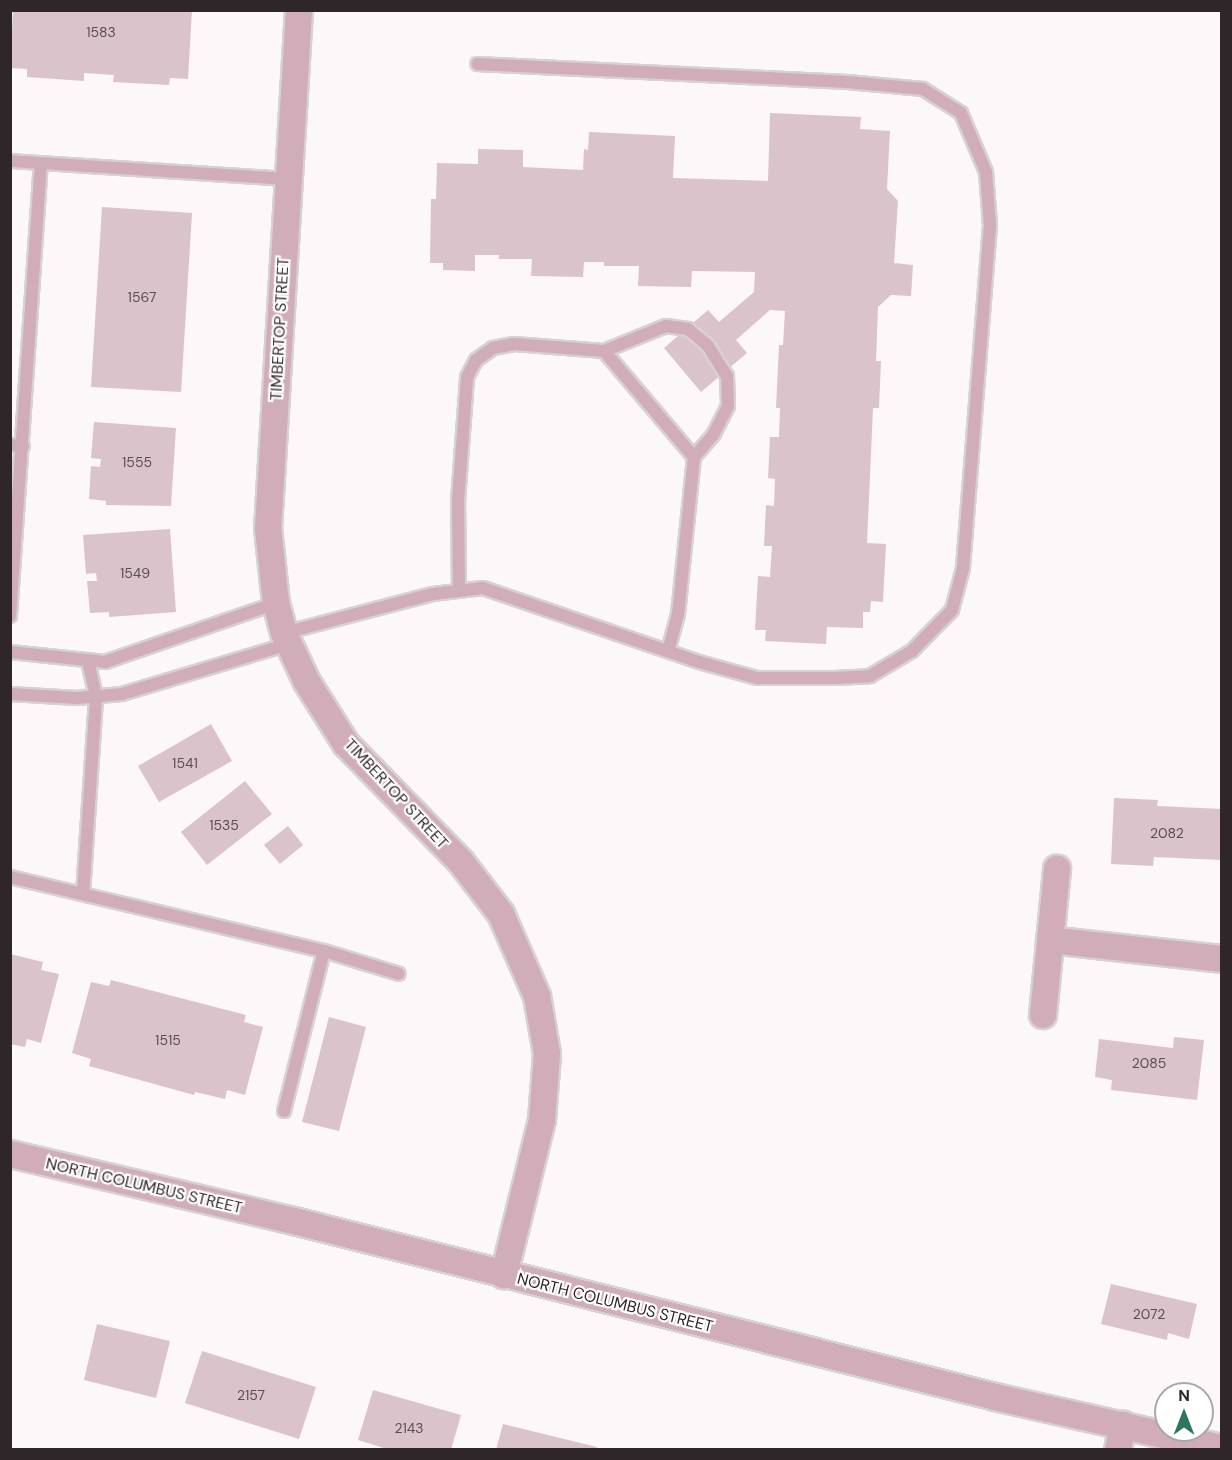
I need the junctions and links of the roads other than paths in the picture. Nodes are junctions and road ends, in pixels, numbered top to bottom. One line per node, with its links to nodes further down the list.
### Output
1 (299, 10): 5 (street, TIMBERTOP STREET)
2 (477, 64): 13 (lane)
3 (10, 161): 4 (lane)
4 (41, 164): 5 (lane); 7 (lane)
5 (289, 179): 10 (street, TIMBERTOP STREET)
6 (604, 351): 8 (lane); 8 (lane); 9 (lane)
7 (17, 446): 11 (lane)
8 (694, 457): 13 (lane)
9 (459, 591): 12 (lane); 13 (lane)
10 (276, 603): 12 (street, TIMBERTOP STREET); 15 (lane)
11 (10, 616)
12 (287, 638): 17 (lane); 28 (street, TIMBERTOP STREET)
13 (668, 651)
14 (10, 652): 15 (lane)
15 (88, 662): 17 (lane)
16 (10, 694): 17 (lane)
17 (96, 696): 20 (lane)
18 (1057, 869): 21 (street)
19 (10, 877): 20 (lane)
20 (83, 894): 22 (lane)
21 (1050, 940): 23 (street); 25 (street)
22 (324, 951): 24 (lane); 26 (lane)
23 (1221, 959)
24 (399, 974)
25 (1043, 1015)
26 (284, 1111)
27 (10, 1154): 28 (street, NORTH COLUMBUS STREET)
28 (504, 1275): 29 (street, NORTH COLUMBUS STREET)
29 (1123, 1424): 30 (street, NORTH COLUMBUS STREET); 31 (street)
30 (1221, 1448)
31 (1118, 1449)

